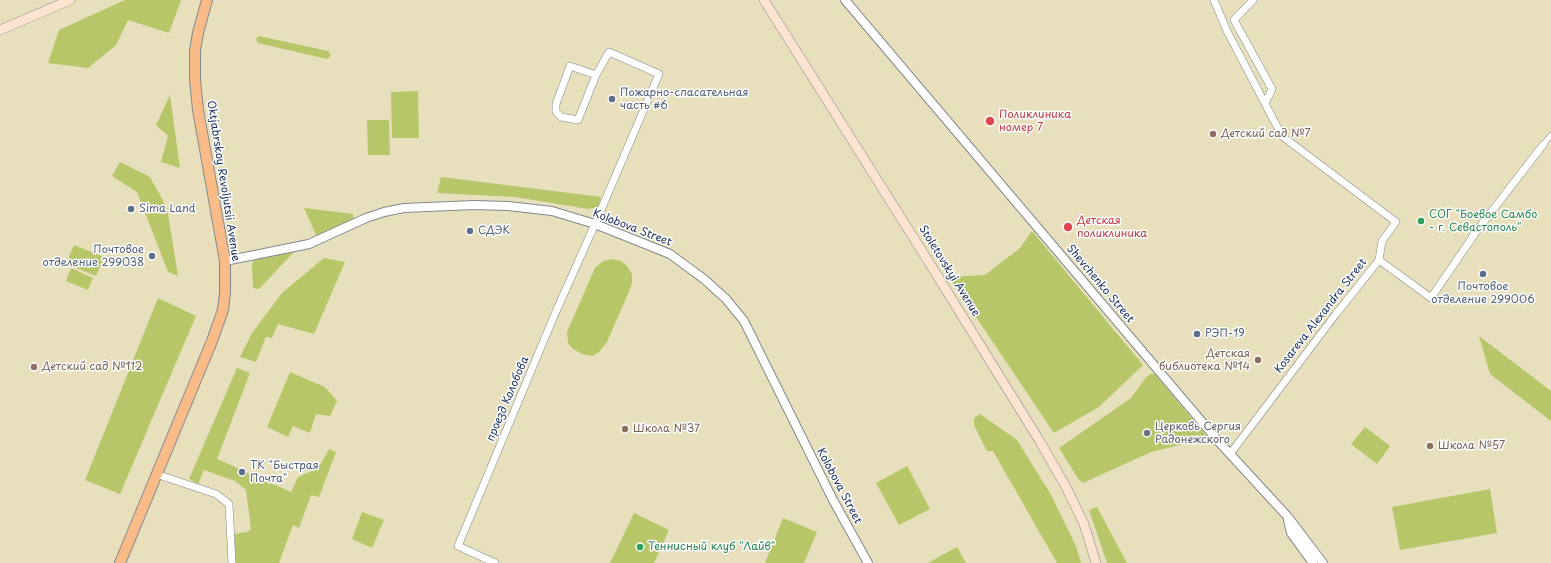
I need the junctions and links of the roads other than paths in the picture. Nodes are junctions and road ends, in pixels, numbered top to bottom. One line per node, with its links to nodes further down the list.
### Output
1 (70, 0): 7 (main road)
2 (206, 0): 13 (main road, Oktjabrskoy Revoljutsii Avenue)
3 (764, 0): 22 (main road, Stoletovskyi Avenue)
4 (845, 0): 15 (street, Shevchenko Street)
5 (1214, 0): 9 (street)
6 (1253, 0): 9 (street)
7 (0, 30)
8 (596, 75): 8 (street); 12 (street)
9 (1265, 104): 14 (street)
10 (1551, 135): 11 (street)
11 (1543, 145): 14 (street, Kosareva Alexandra Street)
12 (595, 224): 13 (street, Kolobova Street); 20 (street, проезд Колобова); 21 (street, Kolobova Street)
13 (225, 260): 16 (main road, Oktjabrskoy Revoljutsii Avenue)
14 (1379, 260): 15 (street, Kosareva Alexandra Street)
15 (1230, 454): 17 (street, Shevchenko Street)
16 (156, 474): 18 (main road, Oktjabrskoy Revoljutsii Avenue); 19 (street)
17 (1288, 517): 23 (street); 24 (street, Shevchenko Street)
18 (120, 563)
19 (232, 563)
20 (495, 563)
21 (868, 563)
22 (1096, 563)
23 (1313, 563)
24 (1323, 563)

